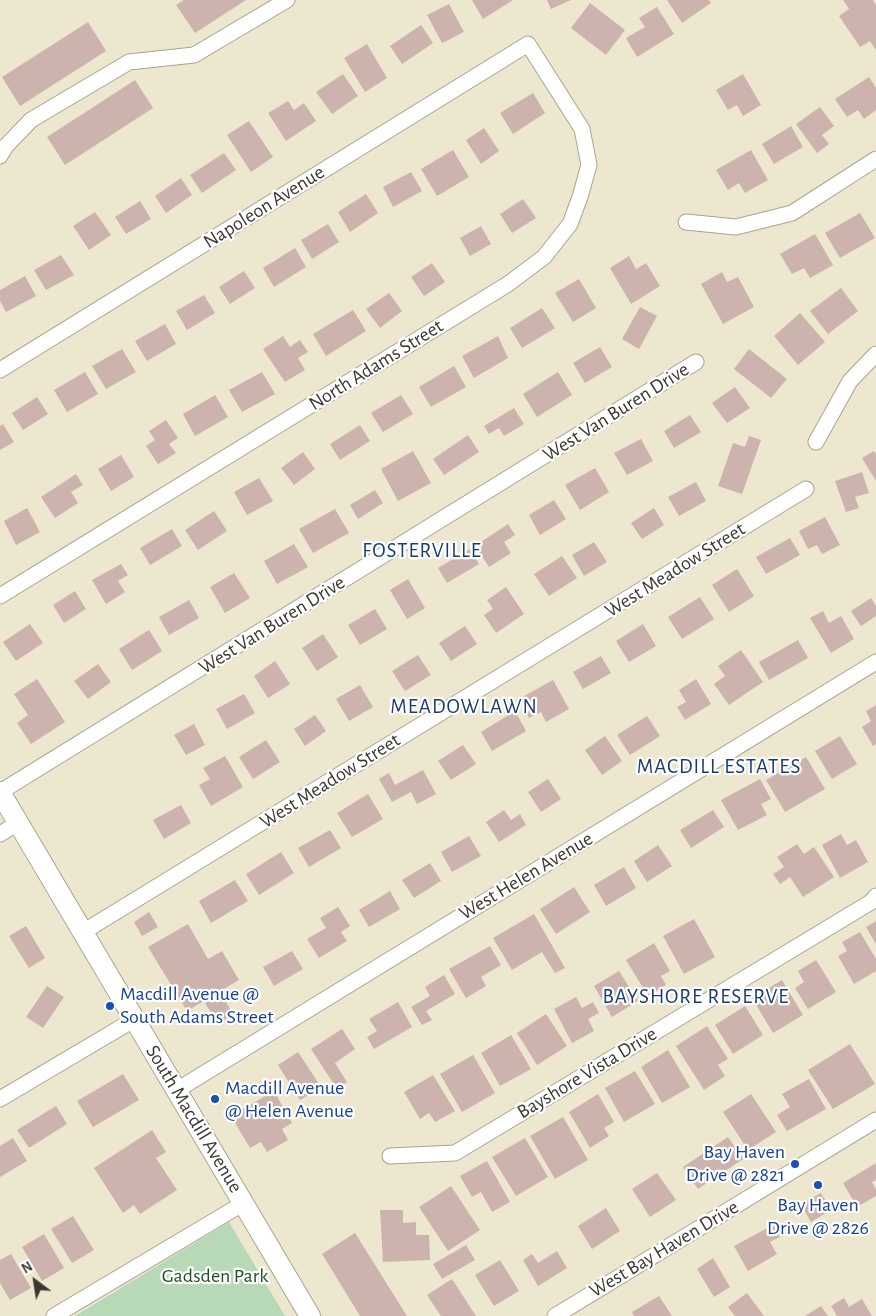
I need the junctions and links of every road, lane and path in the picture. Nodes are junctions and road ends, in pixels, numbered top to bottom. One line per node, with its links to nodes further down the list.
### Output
1 (287, 0): 3 (street)
2 (528, 44): 8 (street, Napoleon Avenue); 11 (street, North Adams Street)
3 (0, 156)
4 (876, 159): 5 (street)
5 (686, 222)
6 (876, 354): 9 (street)
7 (696, 362): 13 (street, West Van Buren Drive)
8 (0, 370)
9 (816, 442)
10 (806, 489): 17 (street, West Meadow Street)
11 (0, 596)
12 (876, 662): 19 (street, West Helen Avenue)
13 (0, 792): 14 (street, South Macdill Avenue)
14 (18, 823): 15 (street); 17 (street, South Macdill Avenue)
15 (0, 834)
16 (876, 896): 22 (street, Bayshore Vista Drive)
17 (83, 932): 18 (street, South Macdill Avenue)
18 (135, 1019): 19 (street, South Macdill Avenue); 20 (street)
19 (177, 1090): 23 (street, South Macdill Avenue)
20 (0, 1099)
21 (876, 1120): 26 (street, West Bay Haven Drive)
22 (390, 1156)
23 (244, 1203): 24 (street); 25 (street, South Macdill Avenue)
24 (54, 1316)
25 (310, 1316)
26 (555, 1316)

